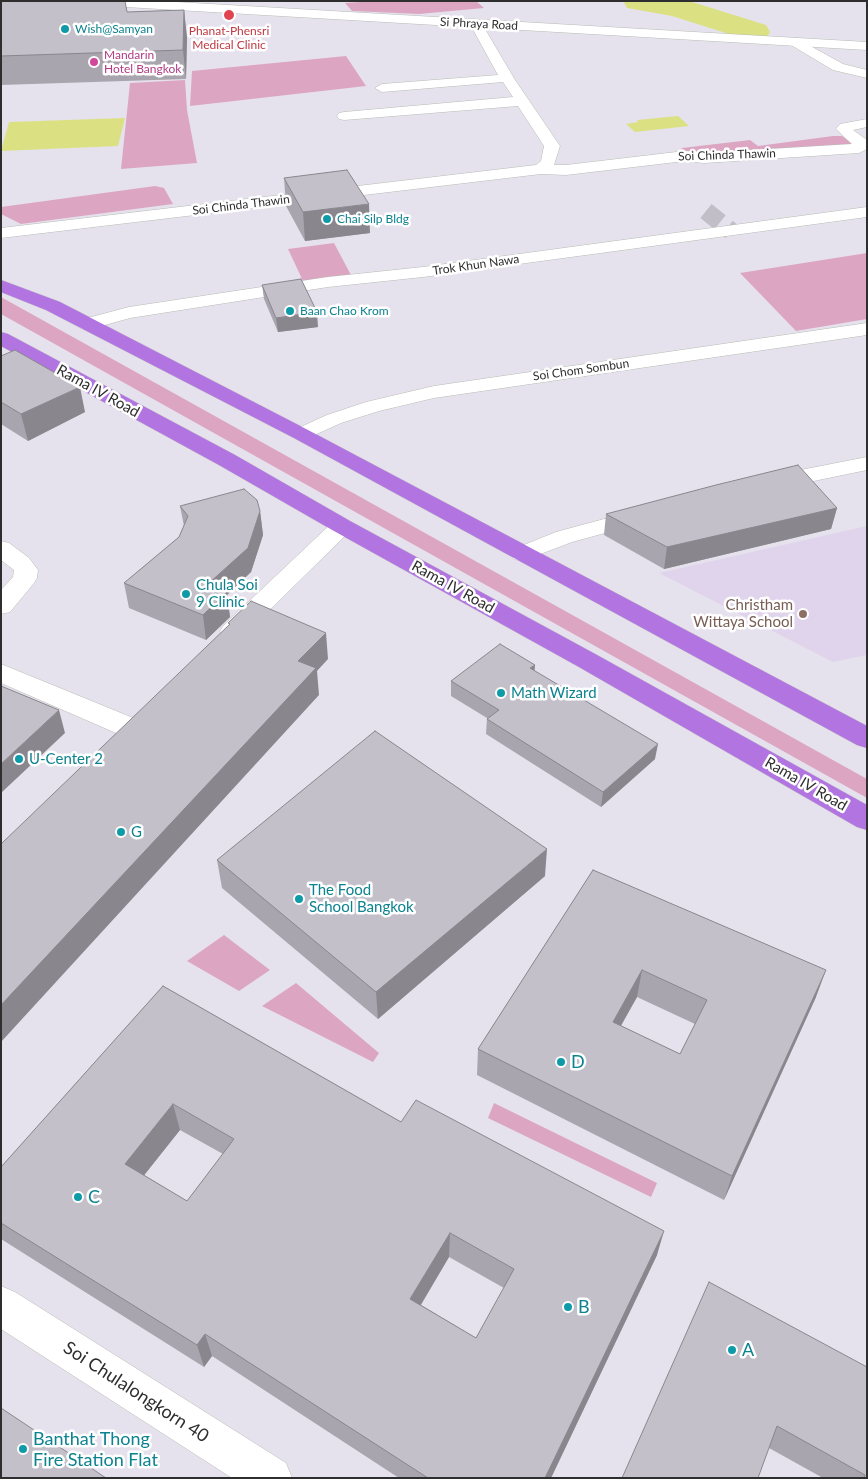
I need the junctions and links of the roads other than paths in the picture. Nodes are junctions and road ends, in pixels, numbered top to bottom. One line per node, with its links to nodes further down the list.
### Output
1 (91, 1): 2 (street, Si Phraya Road)
2 (476, 24): 3 (street, Si Phraya Road); 6 (street)
3 (796, 42): 4 (street, Si Phraya Road); 5 (street)
4 (867, 46)
5 (867, 74)
6 (507, 78): 7 (street); 8 (street)
7 (382, 88)
8 (521, 101): 9 (street); 11 (street)
9 (344, 116)
10 (867, 123): 11 (street, Soi Chinda Thawin)
11 (541, 169): 13 (street, Soi Chinda Thawin)
12 (867, 212): 17 (street, Trok Khun Nawa)
13 (1, 233)
14 (1, 270): 16 (main road)
15 (1, 285): 16 (main road)
16 (53, 306): 17 (main road)
17 (87, 324): 22 (main road)
18 (867, 329): 22 (street, Soi Chom Sombun)
19 (1, 330): 21 (main road, Rama IV Road)
20 (1, 338): 21 (main road, Rama IV Road)
21 (37, 358): 26 (main road, Rama IV Road)
22 (301, 434): 28 (main road)
23 (867, 463): 24 (street)
24 (746, 488)
25 (660, 511): 28 (street)
26 (342, 526): 30 (street); 34 (main road, Rama IV Road)
27 (1, 548): 29 (street)
28 (522, 554): 32 (main road)
29 (1, 606)
30 (217, 646)
31 (1, 673): 33 (street)
32 (867, 738)
33 (112, 749)
34 (867, 819)
35 (1, 1306): 36 (street, Soi Chulalongkorn 40)
36 (270, 1478)

